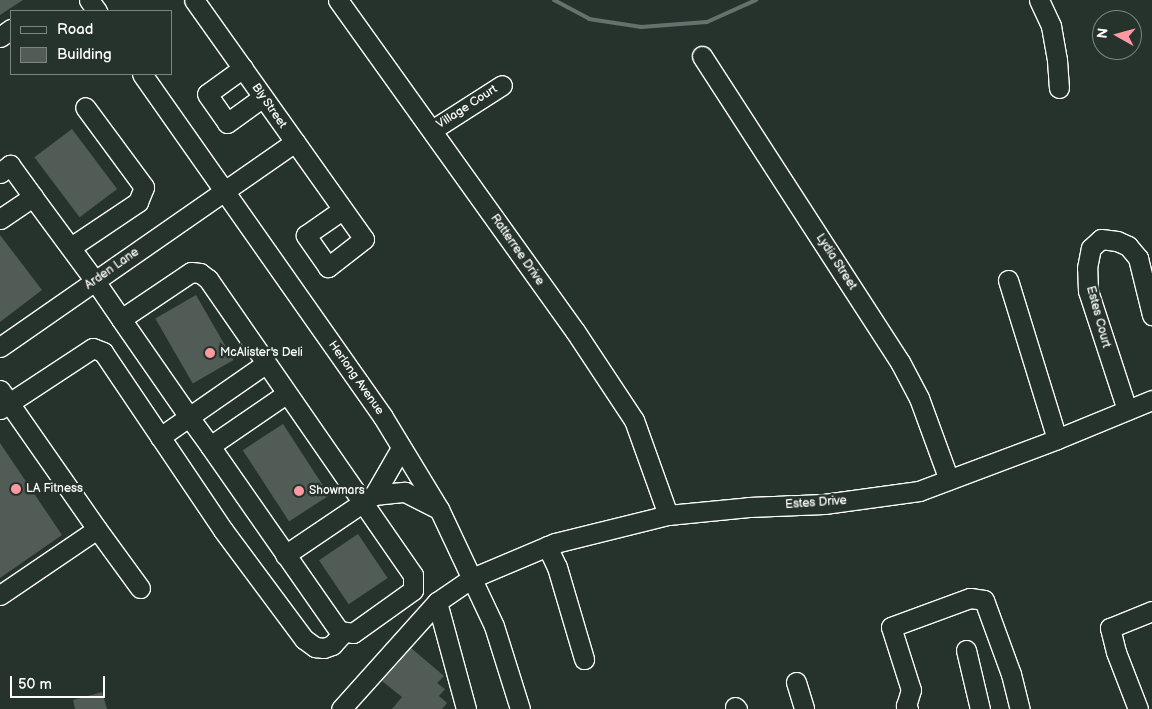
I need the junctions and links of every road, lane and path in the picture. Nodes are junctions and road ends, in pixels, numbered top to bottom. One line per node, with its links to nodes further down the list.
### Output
1 (194, 0): 7 (street, Bly Street)
2 (338, 0): 13 (street, Ratterree Drive)
3 (1039, 0): 10 (street)
4 (10, 30): 5 (street)
5 (0, 38)
6 (702, 56): 36 (street, Lydia Street)
7 (243, 68): 11 (street, Bly Street); 11 (street)
8 (143, 75): 16 (street, Herlong Avenue)
9 (502, 85): 13 (street, Village Court)
10 (1059, 88)
11 (263, 97): 14 (street, Bly Street)
12 (86, 107): 20 (street)
13 (432, 130): 39 (street, Ratterree Drive)
14 (295, 142): 16 (street, Bly Street); 18 (street)
15 (0, 173): 17 (street)
16 (225, 191): 22 (street, Arden Lane); 35 (street, Herlong Avenue)
17 (32, 197): 19 (street); 20 (street)
18 (342, 210)
19 (0, 219)
20 (71, 247): 22 (street)
21 (1008, 280): 33 (street)
22 (95, 281): 24 (street); 25 (street, Arden Lane)
23 (1152, 315): 30 (street, Estes Court)
24 (121, 319): 26 (street); 31 (street)
25 (0, 347)
26 (266, 364): 27 (street); 31 (street)
27 (286, 394): 34 (street); 37 (street)
28 (1152, 400): 30 (street, Estes Drive)
29 (3, 401): 32 (street); 40 (street)
30 (1127, 410): 33 (street, Estes Drive)
31 (189, 416): 32 (street); 34 (street)
32 (160, 437): 48 (street)
33 (1057, 439): 36 (street, Estes Drive)
34 (210, 446): 42 (street)
35 (401, 448): 37 (street); 38 (street, Herlong Avenue)
36 (949, 480): 39 (street, Estes Drive)
37 (368, 499): 38 (street); 42 (street); 48 (street)
38 (439, 509): 43 (street, Herlong Avenue)
39 (668, 515): 41 (street, Estes Drive)
40 (97, 529): 44 (street); 45 (street)
41 (547, 546): 43 (street, Estes Drive); 50 (street)
42 (286, 555): 48 (street)
43 (472, 578): 46 (street, Estes Drive); 54 (street, Herlong Avenue)
44 (140, 588)
45 (0, 595)
46 (437, 602): 52 (street, Estes Drive); 53 (street)
47 (1152, 611): 59 (street)
48 (344, 632)
49 (966, 650): 57 (street)
50 (584, 659)
51 (796, 682): 55 (street)
52 (341, 709)
53 (466, 709)
54 (520, 709)
55 (804, 709)
56 (908, 709): 58 (street)
57 (980, 709)
58 (1020, 709)
59 (1138, 709)

